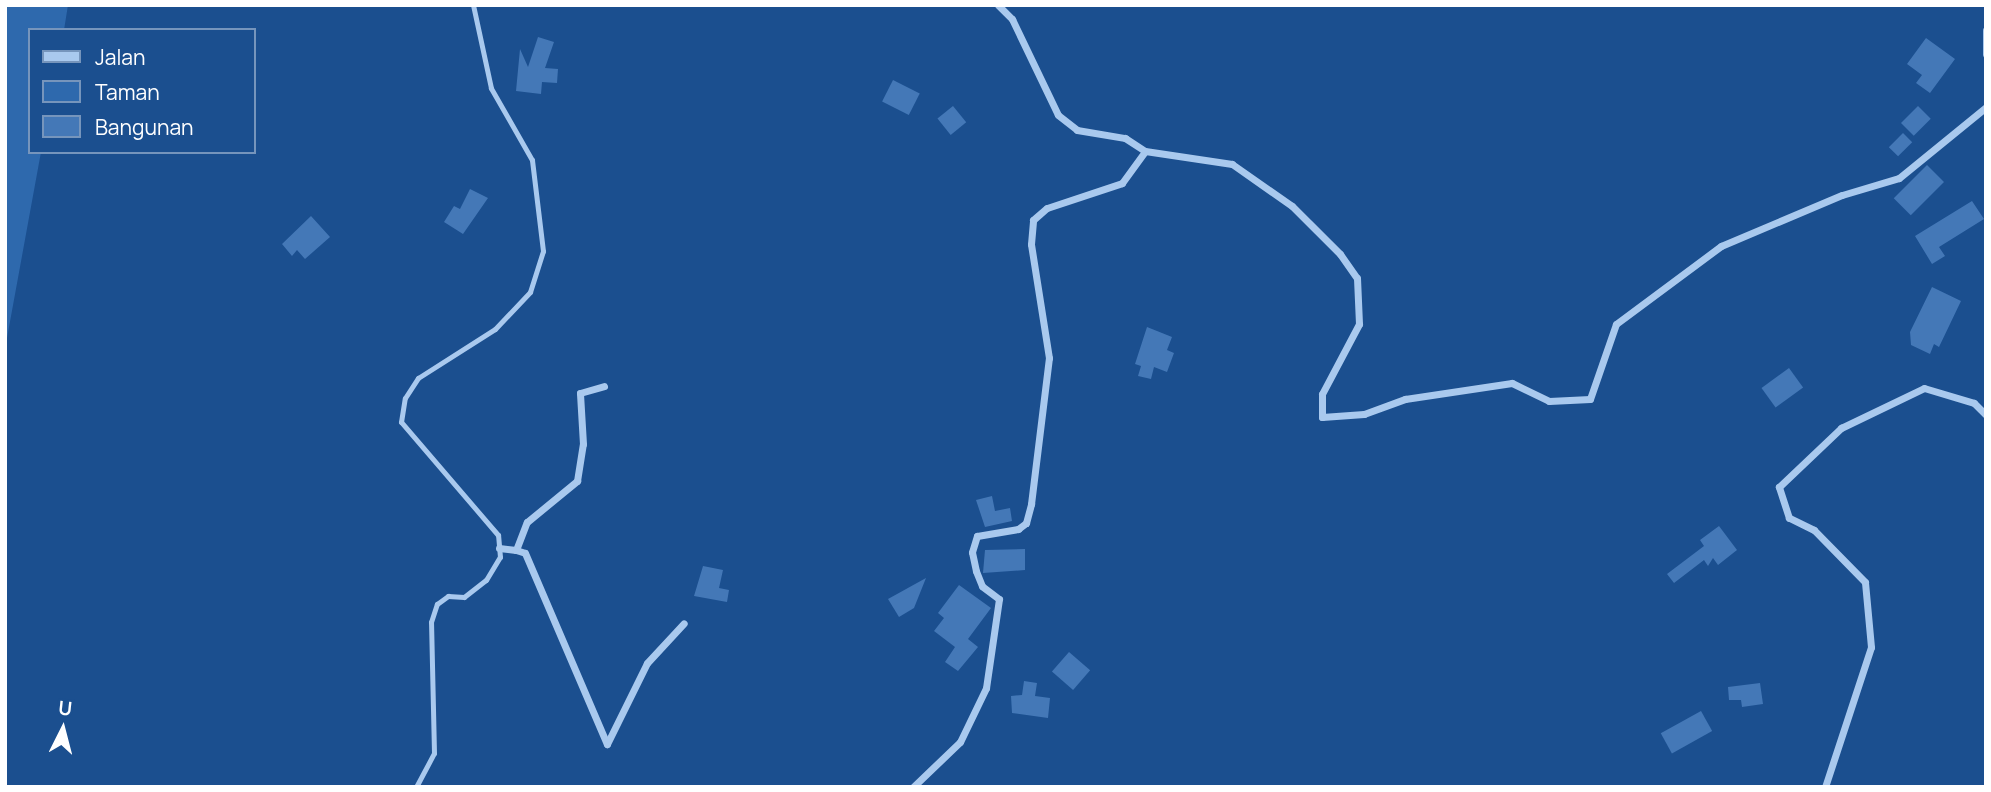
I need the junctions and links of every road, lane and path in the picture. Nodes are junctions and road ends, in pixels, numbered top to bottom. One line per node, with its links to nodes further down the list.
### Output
1 (473, 5): 9 (lane)
2 (998, 5): 6 (street)
3 (1986, 30): 4 (street)
4 (1986, 54)
5 (1986, 107): 6 (street)
6 (1145, 152): 13 (street)
7 (604, 386): 10 (street)
8 (1986, 415): 14 (street)
9 (499, 548): 10 (street); 12 (lane)
10 (516, 550): 11 (street)
11 (684, 623)
12 (416, 787)
13 (914, 787)
14 (1825, 787)

